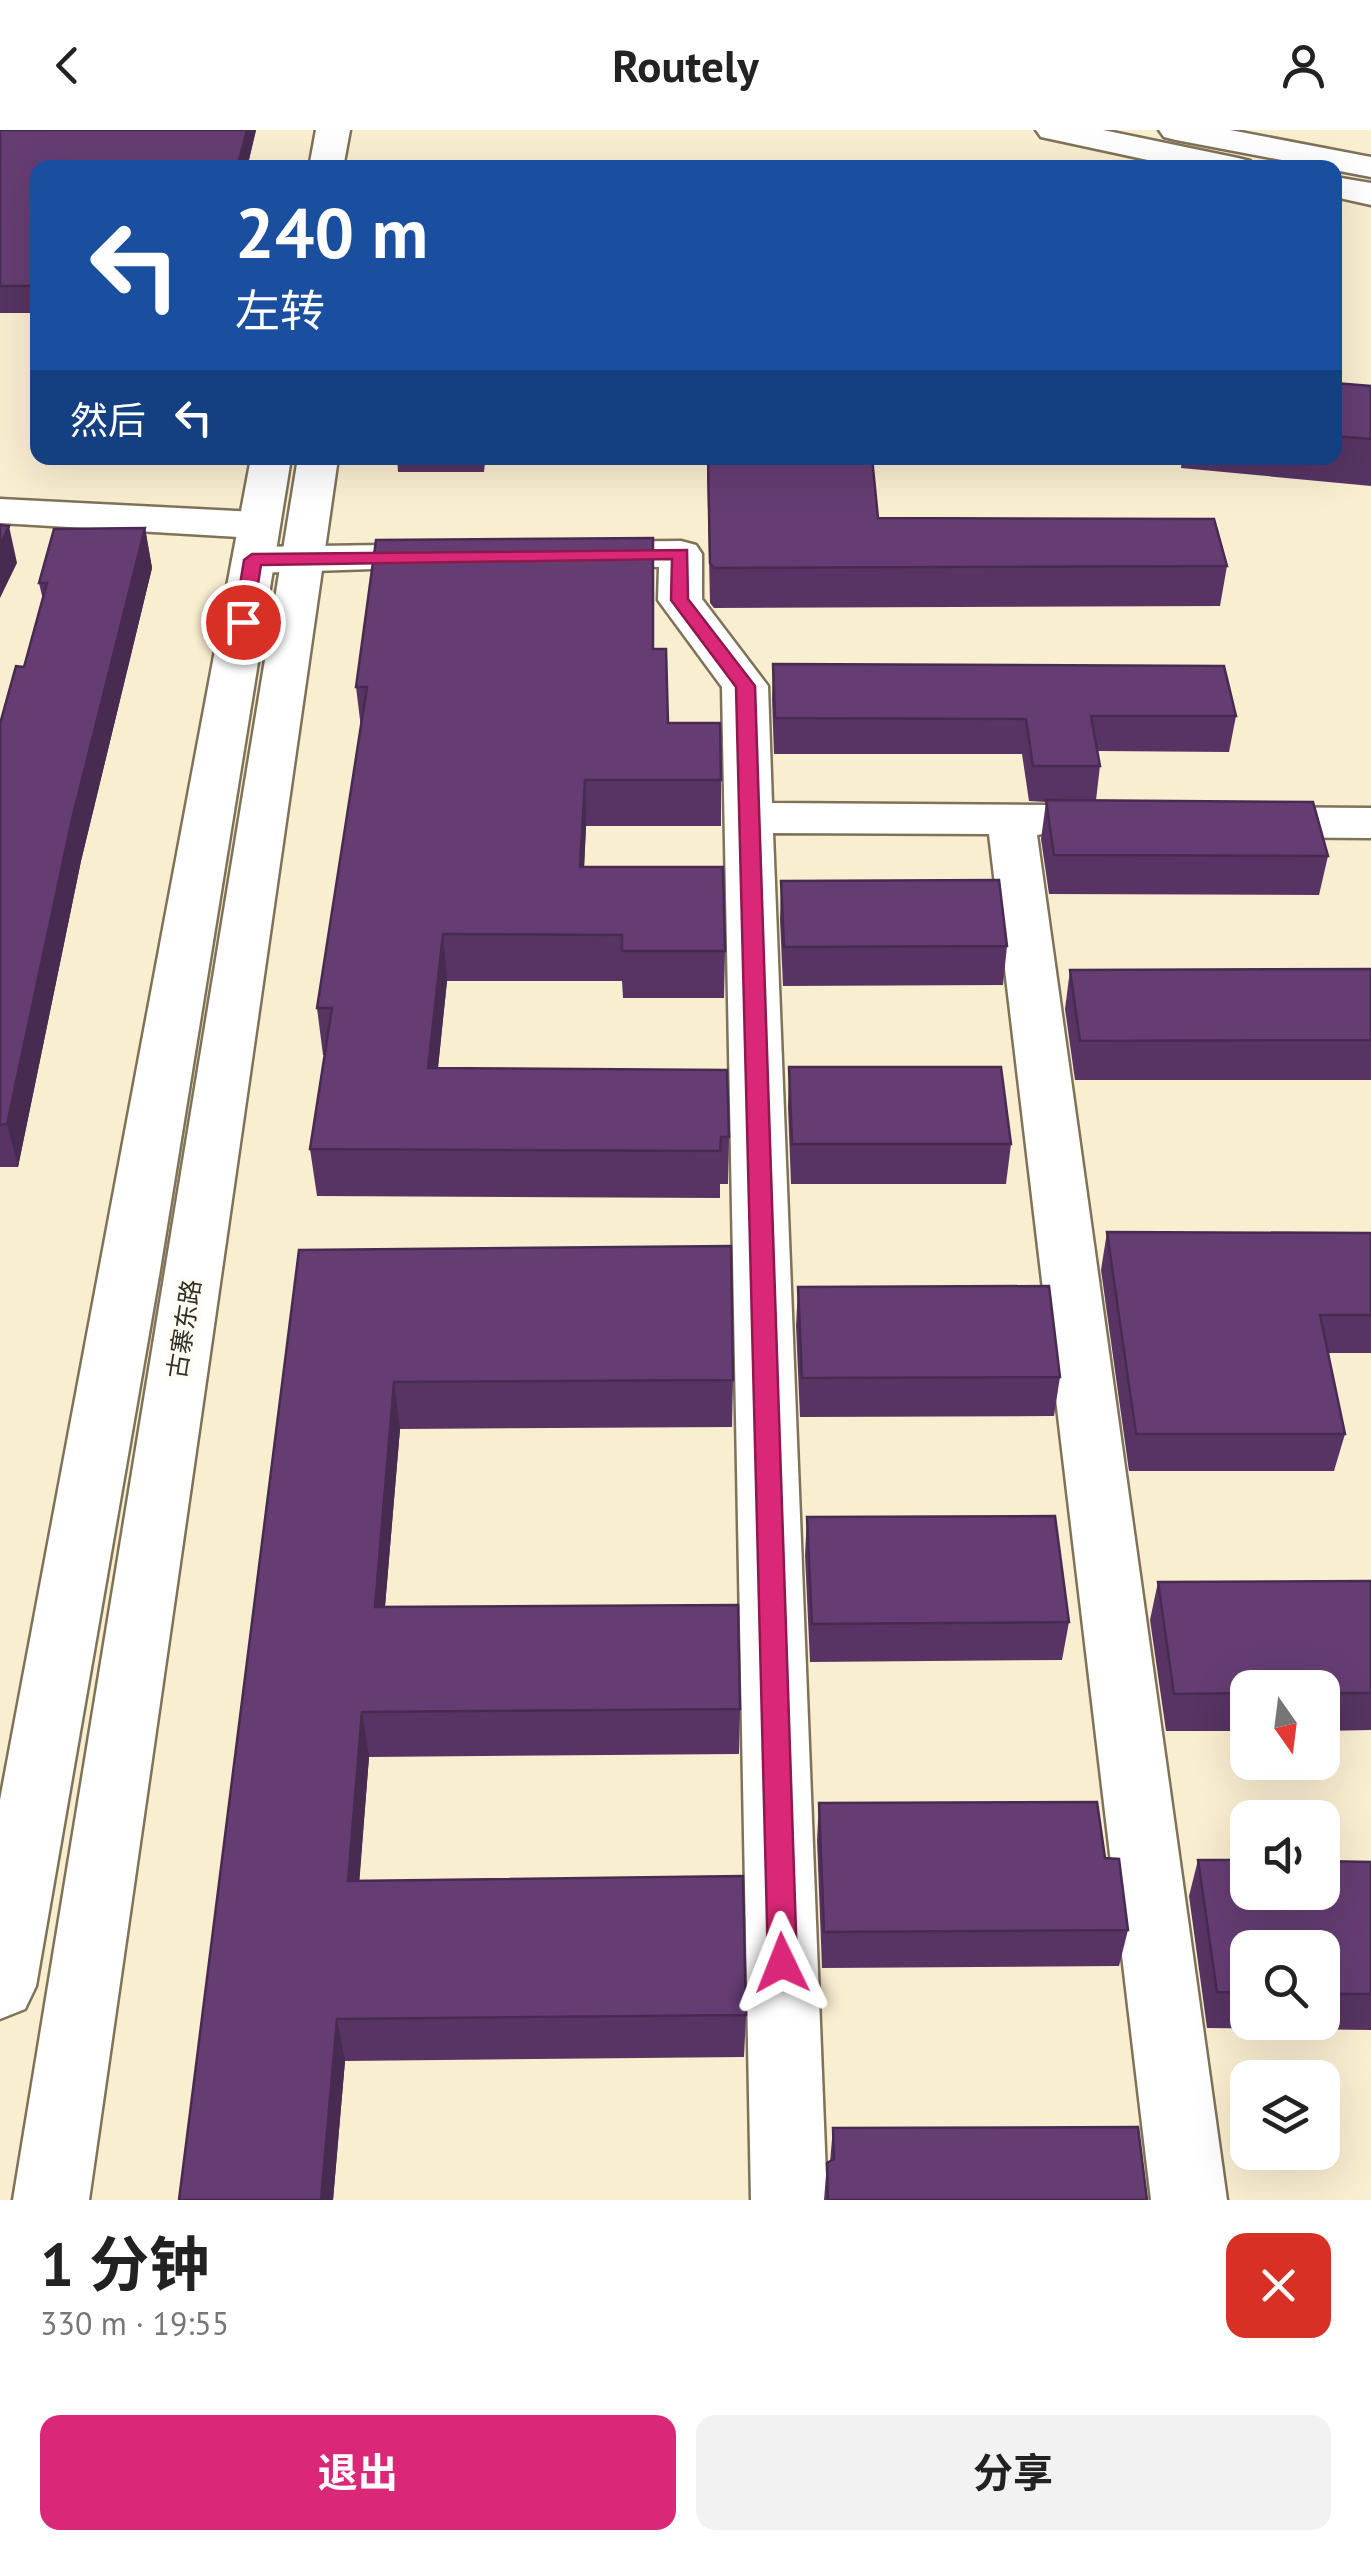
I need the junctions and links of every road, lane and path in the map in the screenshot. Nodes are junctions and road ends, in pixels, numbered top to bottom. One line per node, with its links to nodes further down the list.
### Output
1 (333, 130): 4 (street)
2 (1053, 130): 5 (street)
3 (1176, 130): 6 (street)
4 (327, 160)
5 (1199, 160)
6 (1334, 160)
7 (1342, 161): 8 (street)
8 (1371, 167)
9 (1342, 188): 10 (street)
10 (1371, 194)
11 (271, 465): 14 (street, 古寨东路)
12 (314, 465): 14 (street, 古寨东路)
13 (0, 512): 14 (street)
14 (270, 548): 15 (street); 20 (street, 古寨东路); 21 (street, 古寨东路)
15 (750, 818): 16 (street); 22 (street)
16 (1011, 820): 17 (street); 23 (street)
17 (1087, 820)
18 (1200, 821): 19 (street)
19 (1371, 822)
20 (0, 1986)
21 (51, 2200)
22 (789, 2200)
23 (1189, 2200)

